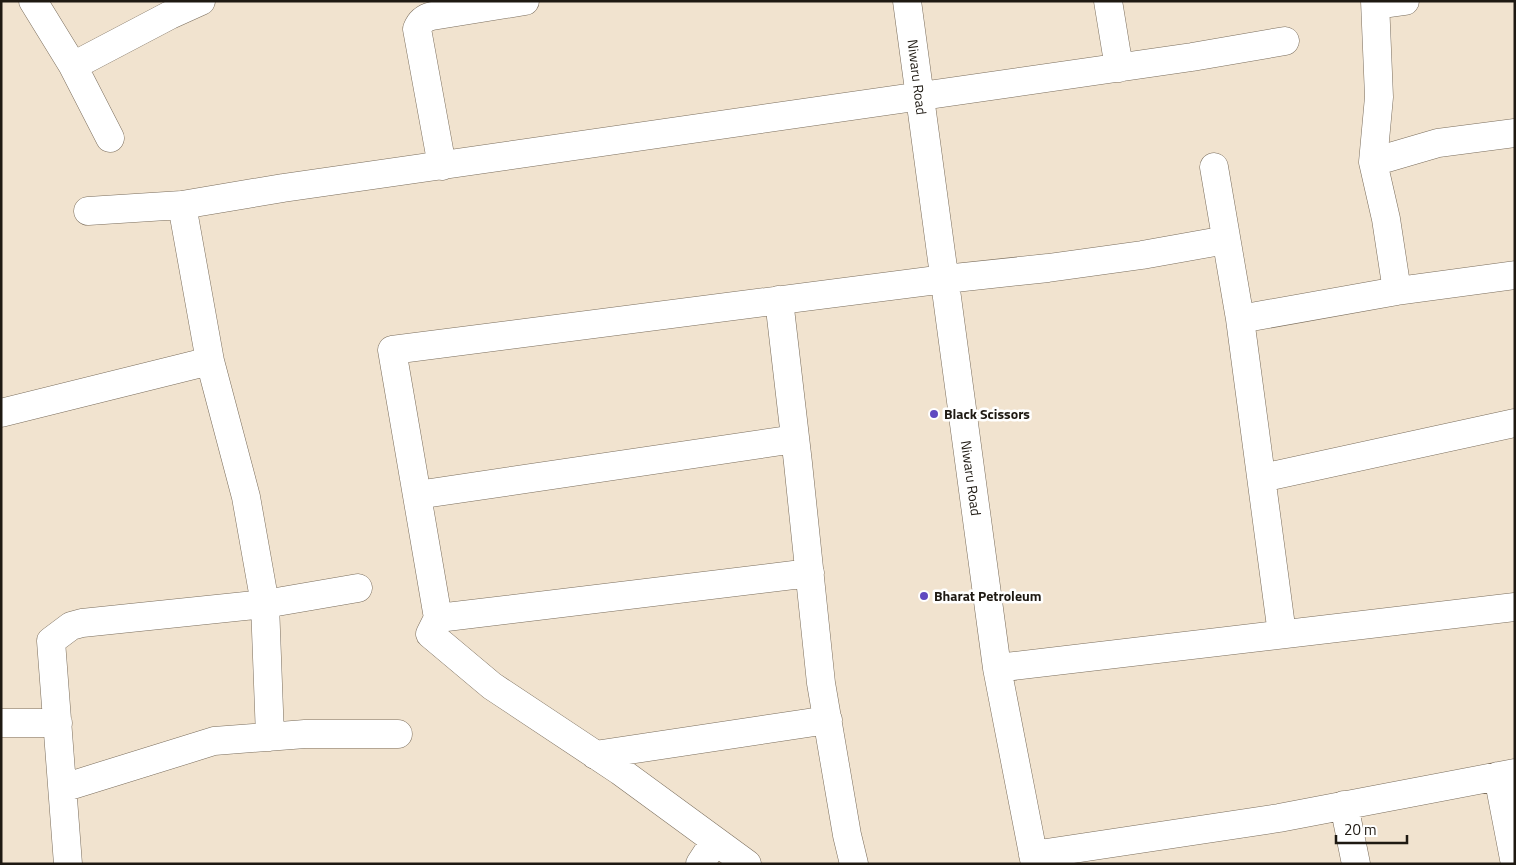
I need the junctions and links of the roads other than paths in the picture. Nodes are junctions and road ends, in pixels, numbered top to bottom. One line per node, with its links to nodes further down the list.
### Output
1 (33, 1): 9 (street)
2 (201, 1): 9 (street)
3 (525, 1): 15 (street)
4 (907, 1): 11 (street, Niwaru Road)
5 (1108, 1): 10 (street)
6 (1405, 1): 7 (street)
7 (1376, 3): 14 (street)
8 (1285, 41): 10 (street)
9 (73, 66): 13 (street)
10 (1120, 68): 11 (street)
11 (920, 97): 15 (street); 21 (street, Niwaru Road)
12 (1515, 134): 14 (street)
13 (110, 138)
14 (1374, 162): 22 (street)
15 (442, 166): 17 (street)
16 (1214, 167): 19 (street)
17 (182, 205): 18 (street); 25 (street)
18 (88, 211)
19 (1226, 240): 21 (street); 24 (street)
20 (1515, 275): 22 (street)
21 (945, 279): 23 (street); 37 (street, Niwaru Road)
22 (1397, 291): 24 (street)
23 (779, 300): 28 (street); 30 (street)
24 (1240, 319): 29 (street)
25 (210, 361): 26 (street); 33 (street)
26 (1, 413)
27 (1515, 423): 29 (street)
28 (795, 439): 30 (street); 31 (street)
29 (1262, 478): 36 (street)
30 (416, 496): 35 (street)
31 (810, 573): 35 (street); 38 (street)
32 (358, 588): 33 (street)
33 (265, 604): 40 (street); 42 (street)
34 (1515, 607): 36 (street)
35 (438, 618): 43 (street)
36 (1282, 634): 37 (street)
37 (997, 668): 48 (street, Niwaru Road)
38 (828, 720): 43 (street); 52 (street)
39 (1, 723): 40 (street)
40 (58, 723): 45 (street)
41 (398, 734): 42 (street)
42 (270, 737): 45 (street)
43 (595, 755): 47 (street)
44 (1506, 774): 46 (street); 54 (street)
45 (63, 788): 49 (street)
46 (1344, 805): 48 (street); 53 (street)
47 (715, 841): 50 (street); 51 (street)
48 (1034, 859)
49 (68, 864)
50 (700, 864)
51 (746, 864)
52 (854, 864)
53 (1356, 864)
54 (1514, 864)

